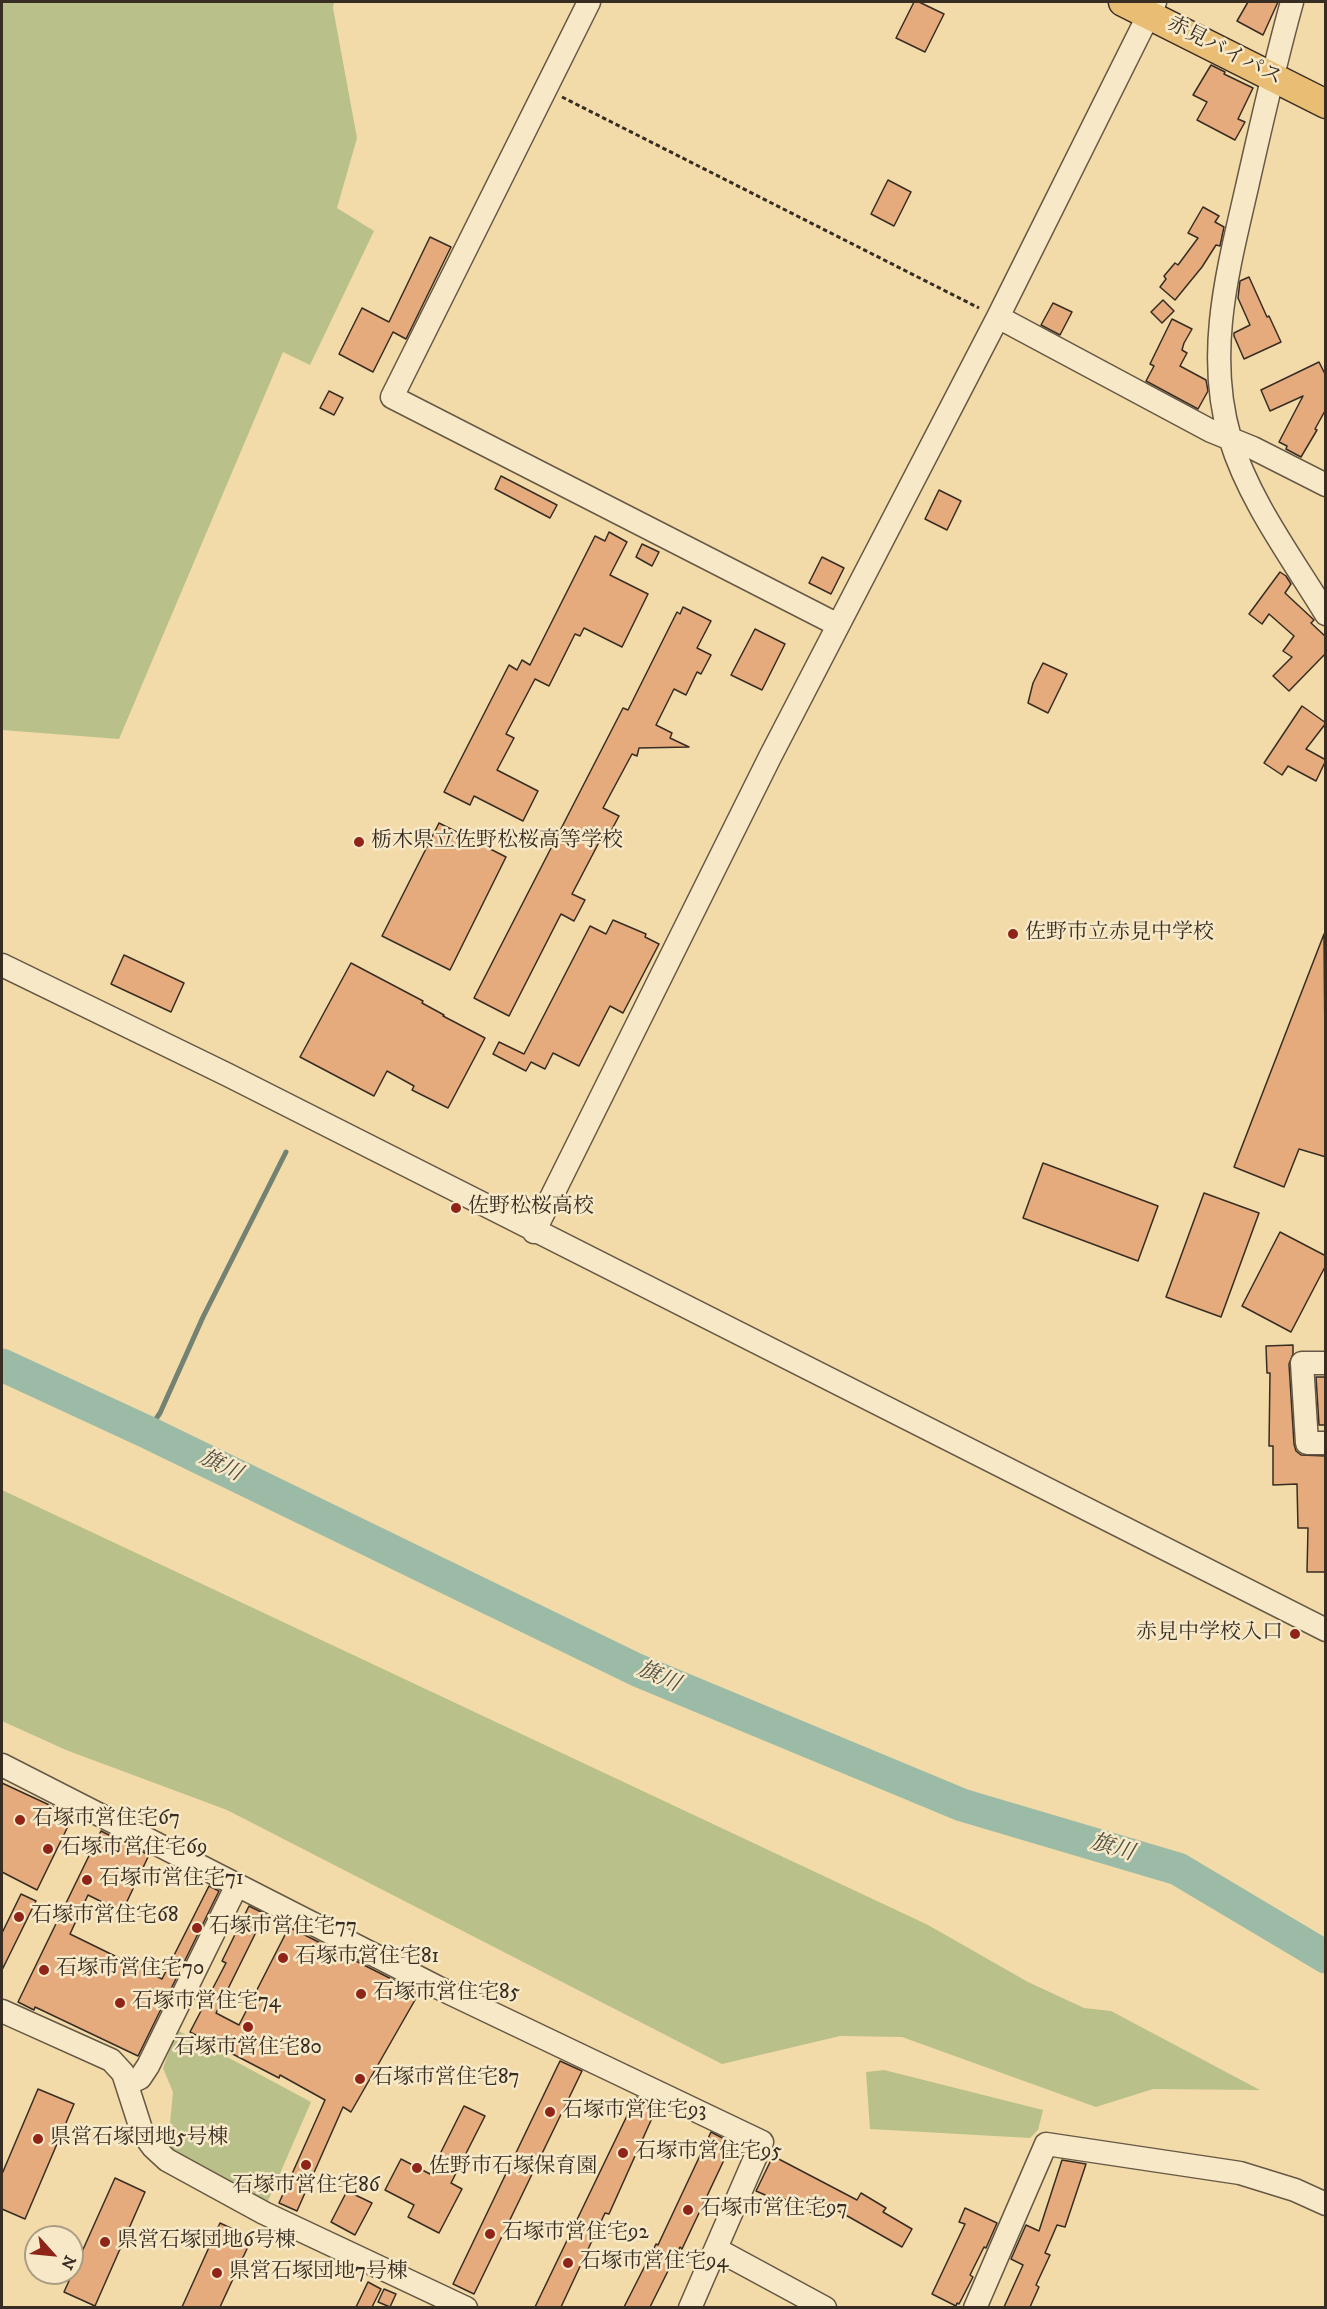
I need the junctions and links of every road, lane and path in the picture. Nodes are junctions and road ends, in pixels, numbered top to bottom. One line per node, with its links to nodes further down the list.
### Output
1 (589, 2): 6 (street)
2 (1123, 2): 4 (main road, 赤見バイパス)
3 (1292, 2): 5 (street)
4 (1152, 8): 5 (main road, 赤見バイパス); 8 (street)
5 (1272, 76): 7 (main road, 赤見バイパス); 9 (street)
6 (545, 88): 8 (path); 12 (street)
7 (1326, 104)
8 (998, 317): 9 (street); 12 (street)
9 (1231, 438): 10 (street); 11 (street)
10 (1326, 485)
11 (1326, 614)
12 (838, 625): 14 (street)
13 (2, 965): 14 (street)
14 (534, 1232): 17 (street)
15 (1326, 1363): 16 (street)
16 (1326, 1443)
17 (1326, 1630)
18 (2, 1765): 19 (street)
19 (237, 1885): 21 (street); 23 (street)
20 (2, 2011): 21 (street)
21 (127, 2084): 24 (street)
22 (1326, 2204): 27 (street)
23 (716, 2249): 25 (street); 26 (street)
24 (466, 2307)
25 (690, 2307)
26 (825, 2307)
27 (975, 2307)

